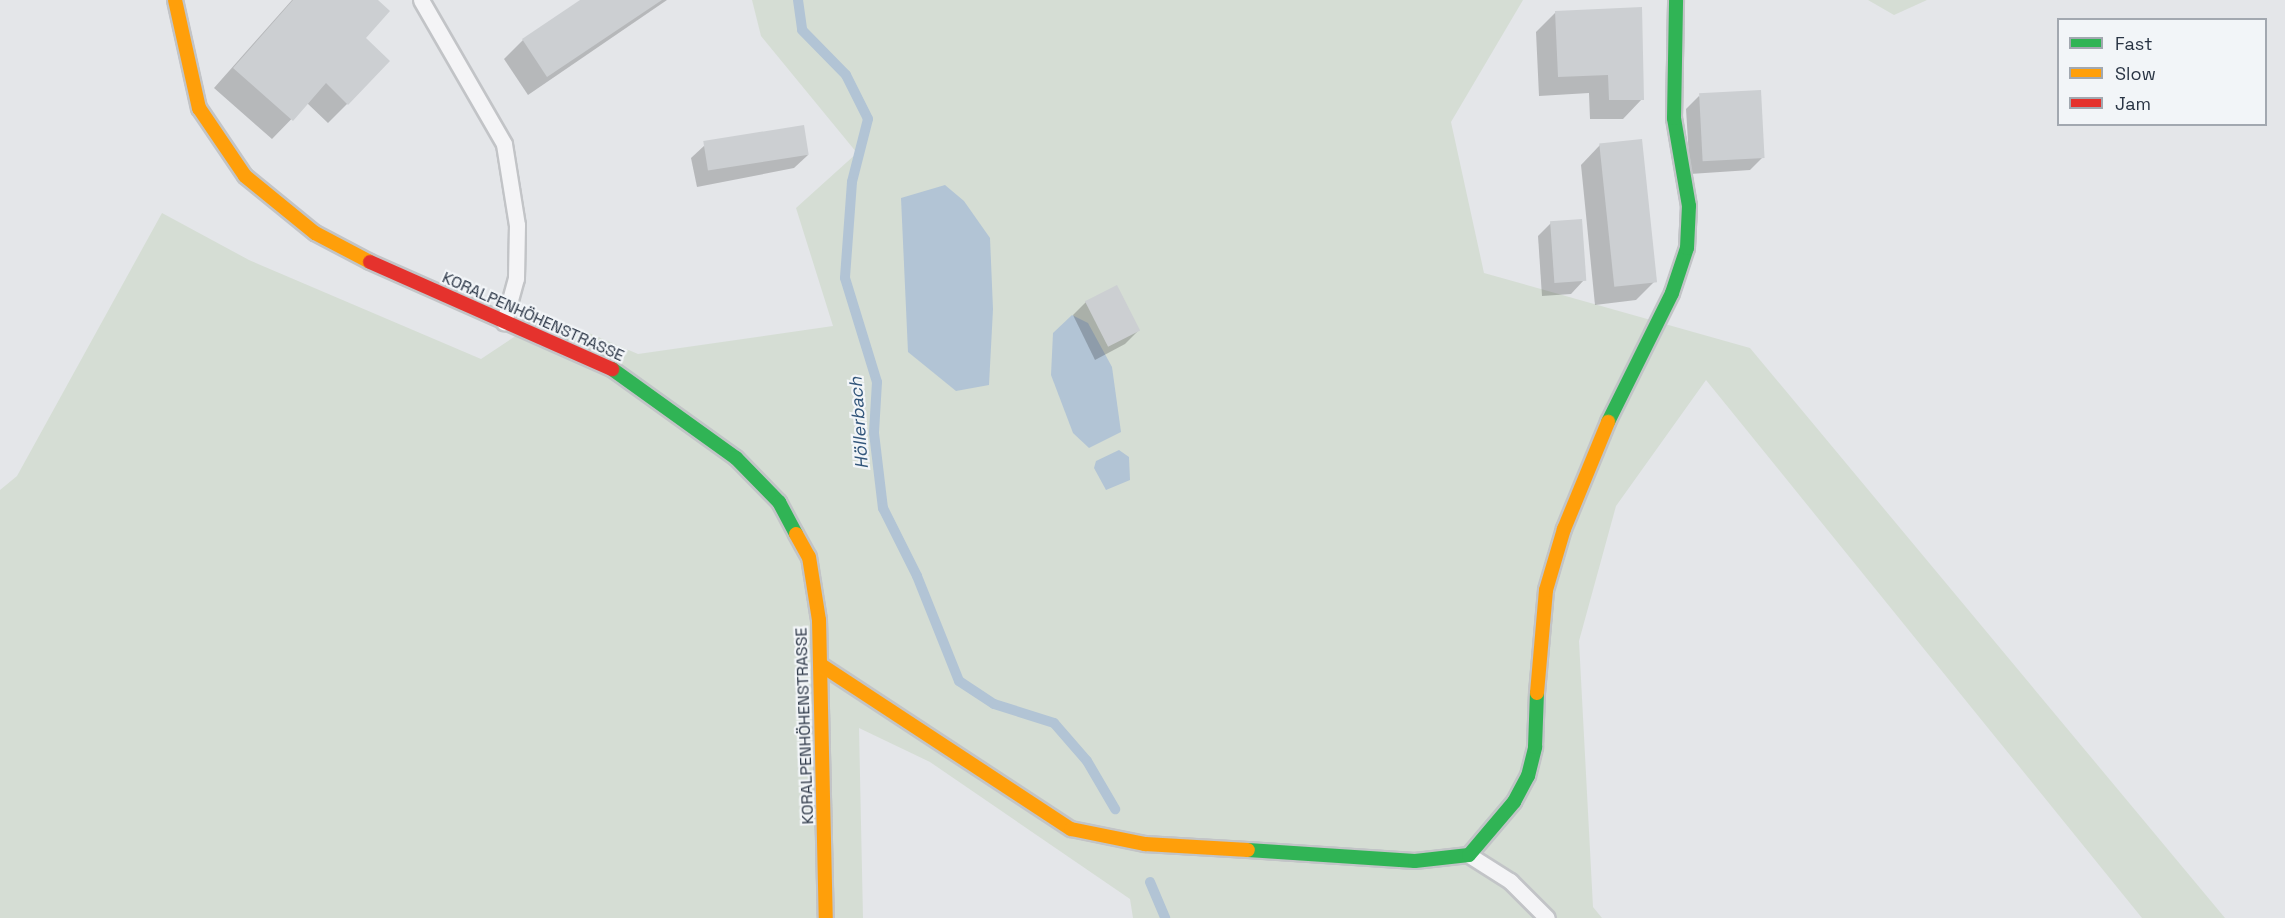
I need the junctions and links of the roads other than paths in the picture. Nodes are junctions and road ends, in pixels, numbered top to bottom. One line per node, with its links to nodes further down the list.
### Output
1 (175, 0): 4 (street, KORALPENHÖHENSTRASSE)
2 (421, 0): 4 (lane)
3 (1676, 0): 6 (street)
4 (504, 322): 5 (street, KORALPENHÖHENSTRASSE)
5 (821, 665): 6 (street); 7 (street, KORALPENHÖHENSTRASSE)
6 (1469, 855): 8 (lane)
7 (826, 918)
8 (1547, 918)

